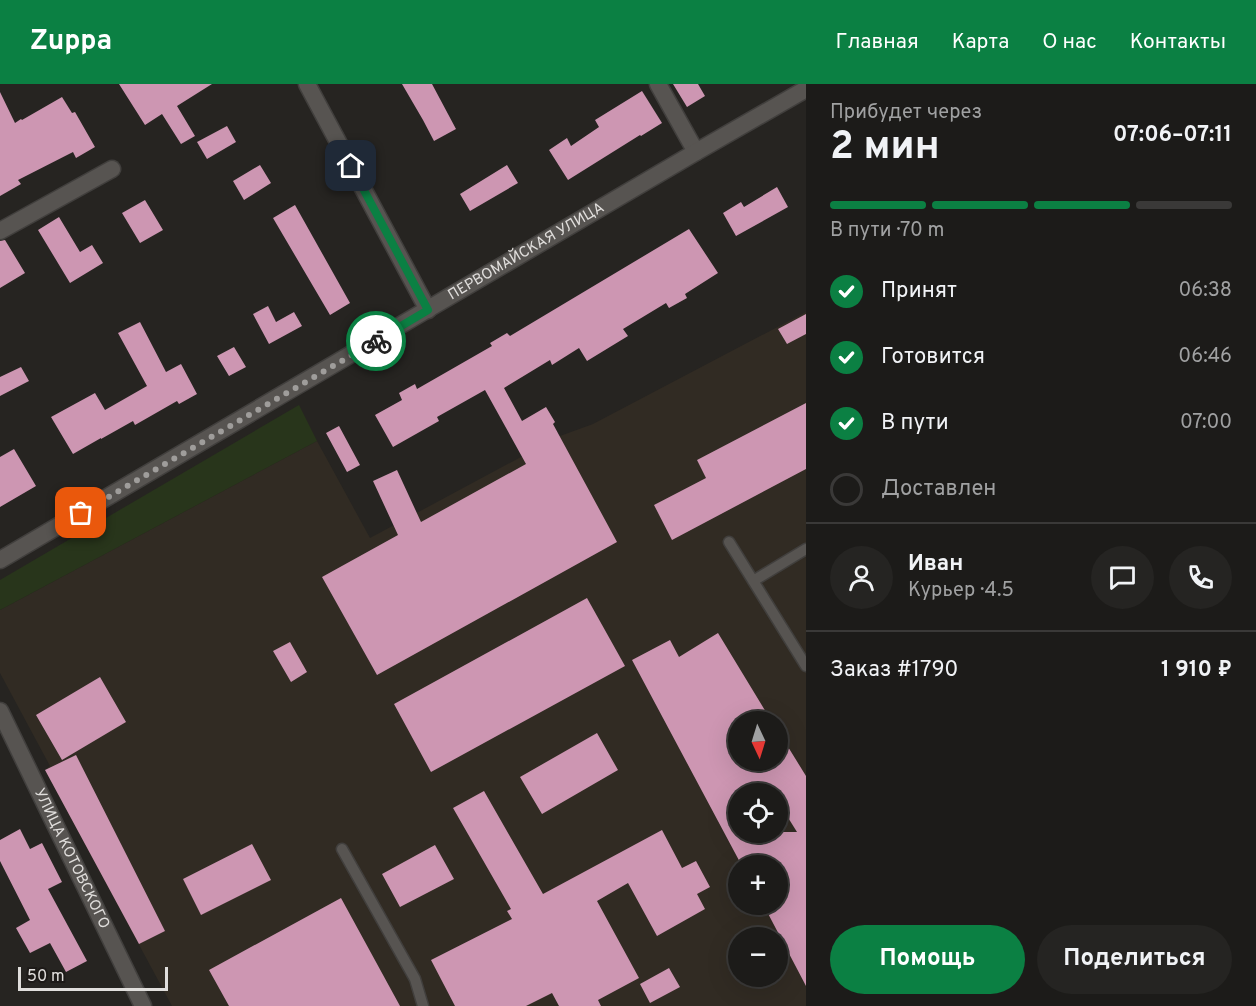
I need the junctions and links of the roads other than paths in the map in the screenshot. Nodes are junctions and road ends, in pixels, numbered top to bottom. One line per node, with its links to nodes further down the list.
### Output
1 (307, 84): 7 (street)
2 (658, 84): 4 (street)
3 (806, 89): 4 (street, ПЕРВОМАЙСКАЯ УЛИЦА)
4 (696, 152): 7 (street, ПЕРВОМАЙСКАЯ УЛИЦА)
5 (112, 169): 6 (street)
6 (0, 231)
7 (428, 310): 10 (street, ПЕРВОМАЙСКАЯ УЛИЦА)
8 (729, 542): 11 (lane)
9 (806, 549): 11 (lane)
10 (0, 560)
11 (753, 581): 12 (lane)
12 (806, 665)
13 (0, 711): 15 (street, УЛИЦА КОТОВСКОГО)
14 (342, 849): 16 (lane)
15 (143, 1006)
16 (423, 1006)

